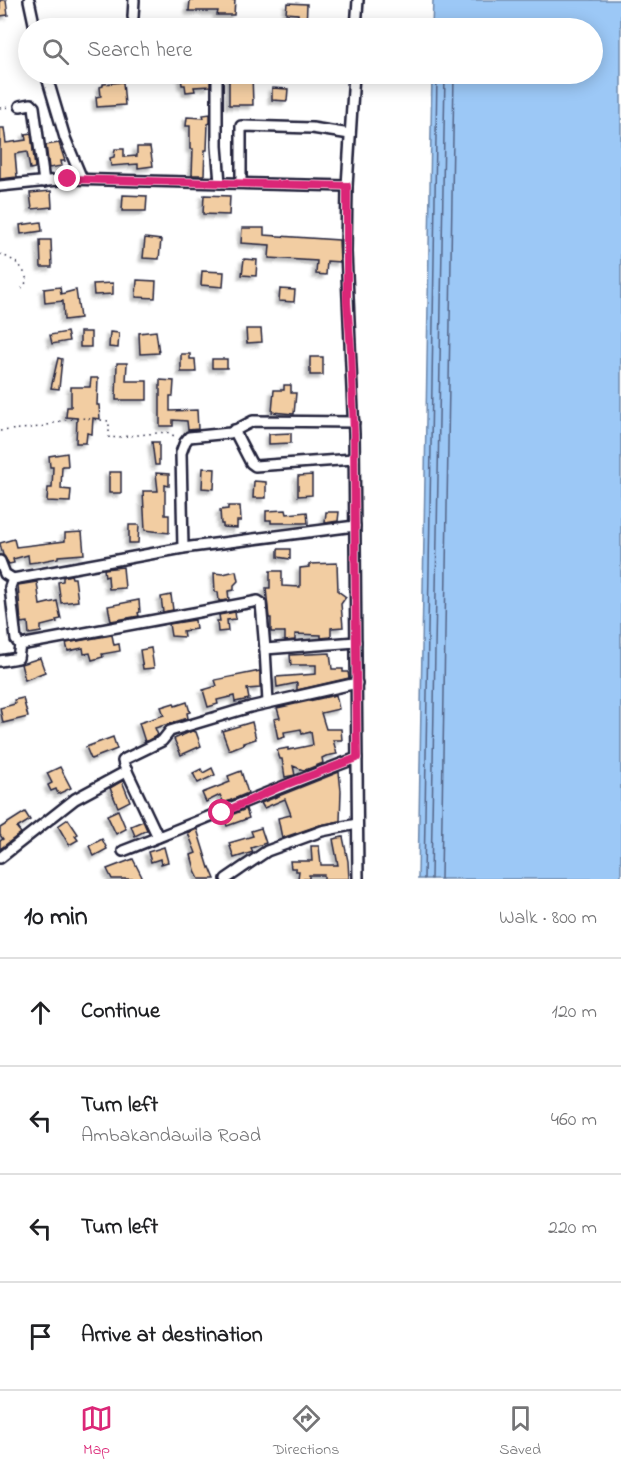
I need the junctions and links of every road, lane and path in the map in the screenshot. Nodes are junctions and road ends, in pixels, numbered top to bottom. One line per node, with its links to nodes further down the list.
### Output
1 (29, 0): 5 (street)
2 (134, 0): 4 (street)
3 (358, 0): 6 (street)
4 (133, 17)
5 (34, 18)
6 (357, 18)
7 (49, 84): 13 (street)
8 (217, 84): 15 (street)
9 (353, 84): 12 (street)
10 (20, 106): 11 (path); 14 (street)
11 (0, 108)
12 (350, 134): 16 (street); 18 (street)
13 (82, 180): 14 (street); 15 (street)
14 (44, 182): 17 (street)
15 (220, 183): 16 (street)
16 (241, 183): 18 (street)
17 (0, 186)
18 (347, 186): 21 (street)
19 (0, 254): 20 (path)
20 (22, 288)
21 (354, 422): 22 (street); 25 (street)
22 (234, 430): 24 (street); 25 (street)
23 (0, 431): 24 (path)
24 (185, 442): 27 (street)
25 (354, 459): 26 (street)
26 (355, 526): 27 (street); 30 (street)
27 (183, 548): 29 (street)
28 (0, 561): 29 (street)
29 (13, 579): 31 (street)
30 (356, 642): 32 (street); 34 (street)
31 (20, 645): 32 (street); 33 (street)
32 (265, 649): 35 (street)
33 (0, 661)
34 (357, 683): 35 (street); 36 (street)
35 (268, 702): 37 (street)
36 (357, 758): 38 (street); 39 (street)
37 (127, 771): 39 (street); 41 (street)
38 (357, 824): 42 (street); 43 (street)
39 (158, 837): 40 (street)
40 (123, 851)
41 (0, 858)
42 (226, 879)
43 (358, 879)

